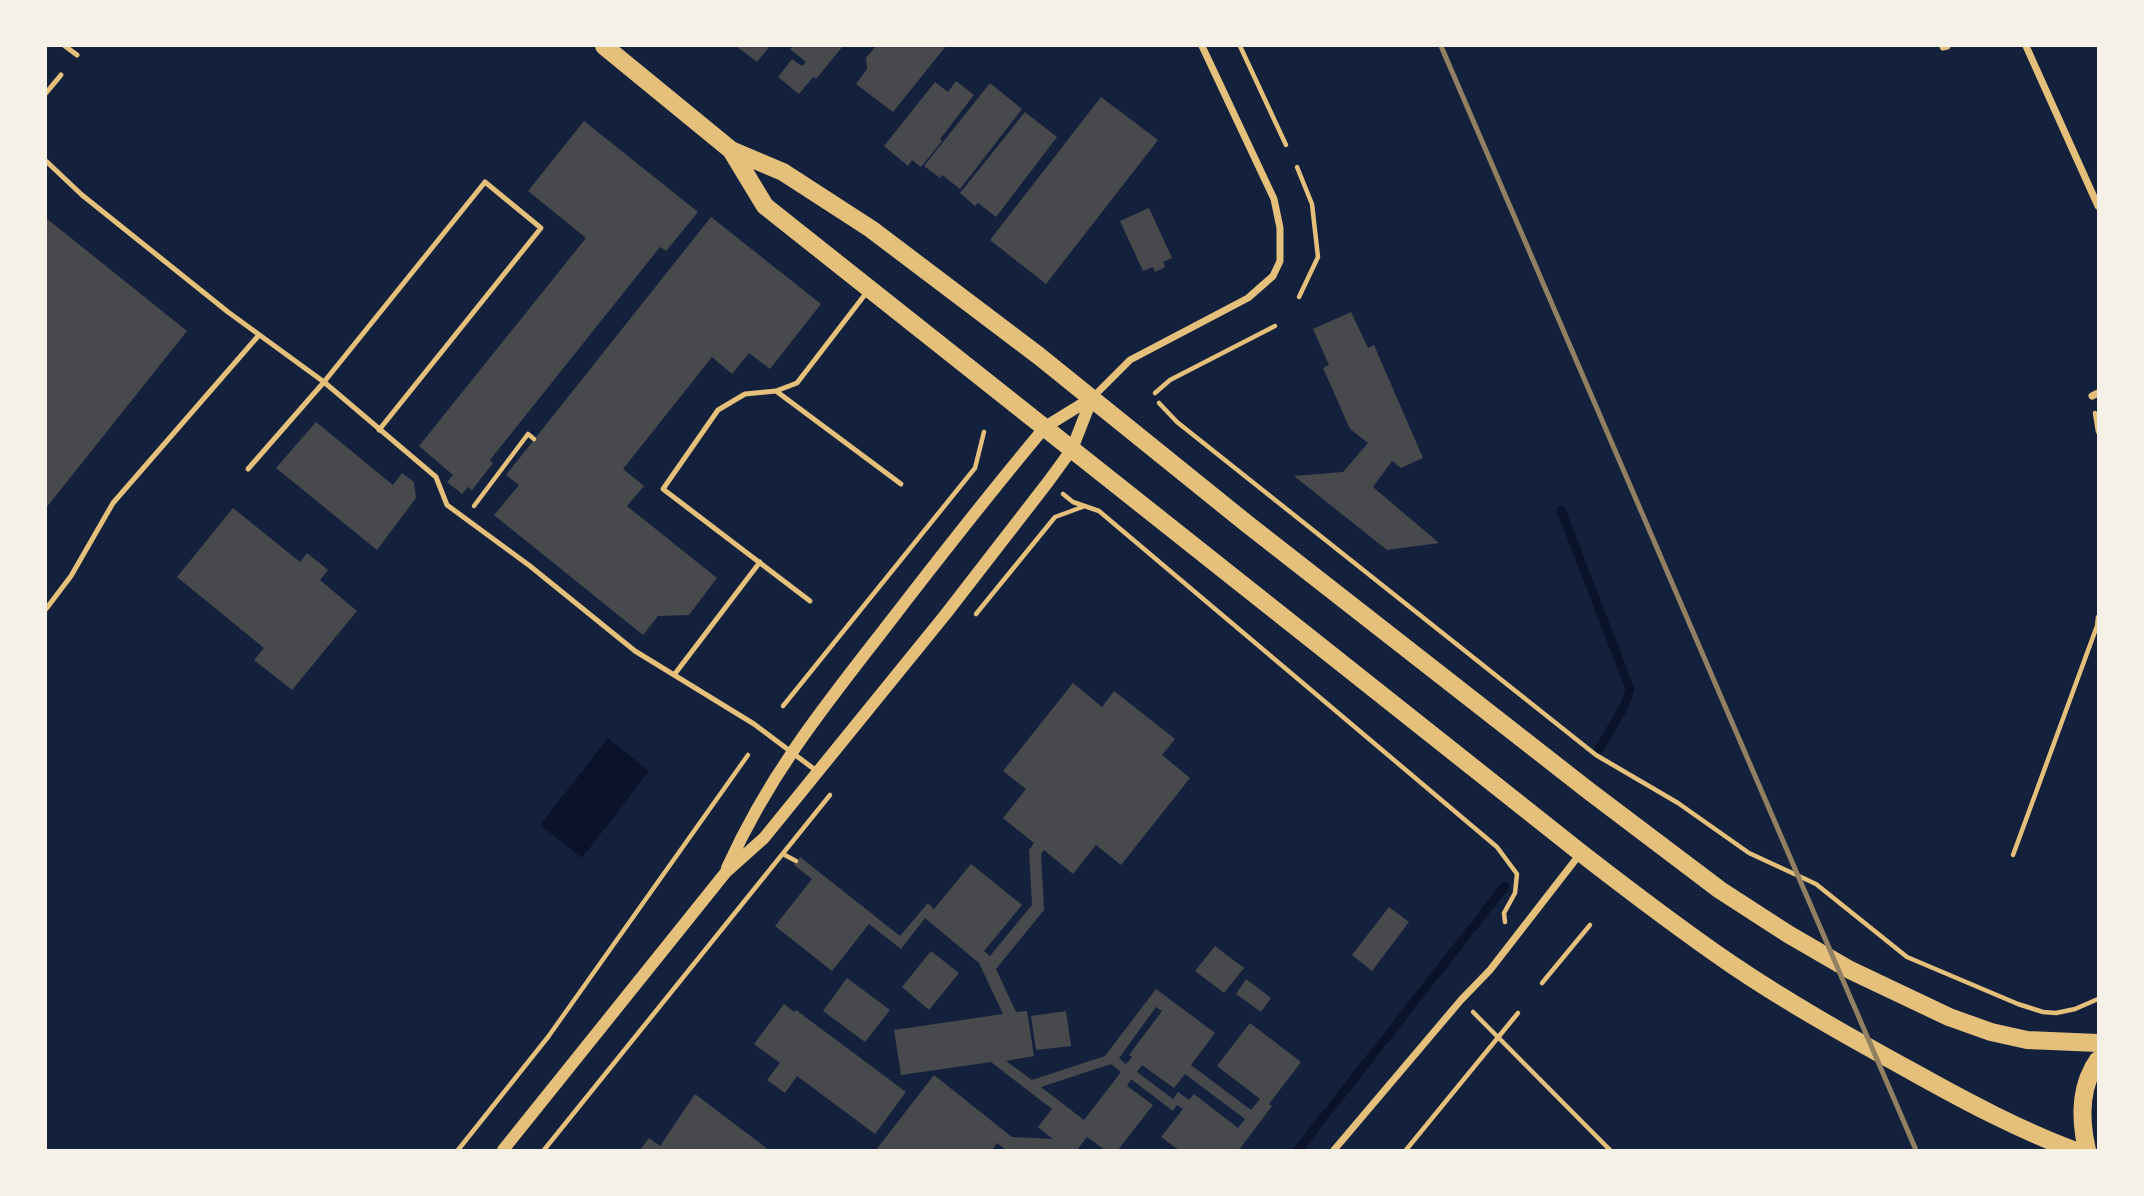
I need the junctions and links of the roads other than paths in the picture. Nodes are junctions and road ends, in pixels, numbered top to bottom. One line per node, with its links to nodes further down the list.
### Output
1 (65, 46): 5 (lane)
2 (604, 46): 8 (main road)
3 (1202, 46): 15 (street)
4 (2026, 46): 10 (street)
5 (77, 55)
6 (61, 75): 7 (lane)
7 (46, 93)
8 (731, 150): 11 (main road); 15 (main road)
9 (46, 161): 12 (lane)
10 (2098, 206)
11 (869, 289): 14 (lane); 16 (main road)
12 (259, 335): 13 (lane); 23 (lane)
13 (324, 382): 17 (lane); 17 (lane); 19 (lane)
14 (776, 391): 20 (lane); 21 (lane)
15 (1092, 398): 16 (street); 18 (street); 29 (main road)
16 (1045, 427): 18 (main road); 25 (street)
17 (379, 430): 24 (lane)
18 (1072, 449): 26 (street); 27 (main road)
19 (248, 469)
20 (901, 484)
21 (760, 562): 22 (lane); 24 (lane)
22 (810, 601)
23 (46, 609)
24 (674, 675): 25 (lane)
25 (791, 751): 26 (lane); 28 (street)
26 (818, 772): 28 (street)
27 (1581, 853): 32 (street); 33 (main road)
28 (726, 872): 31 (street)
29 (2098, 1043)
30 (2098, 1060): 34 (main road)
31 (503, 1150)
32 (1334, 1150)
33 (2073, 1150)
34 (2087, 1150)

